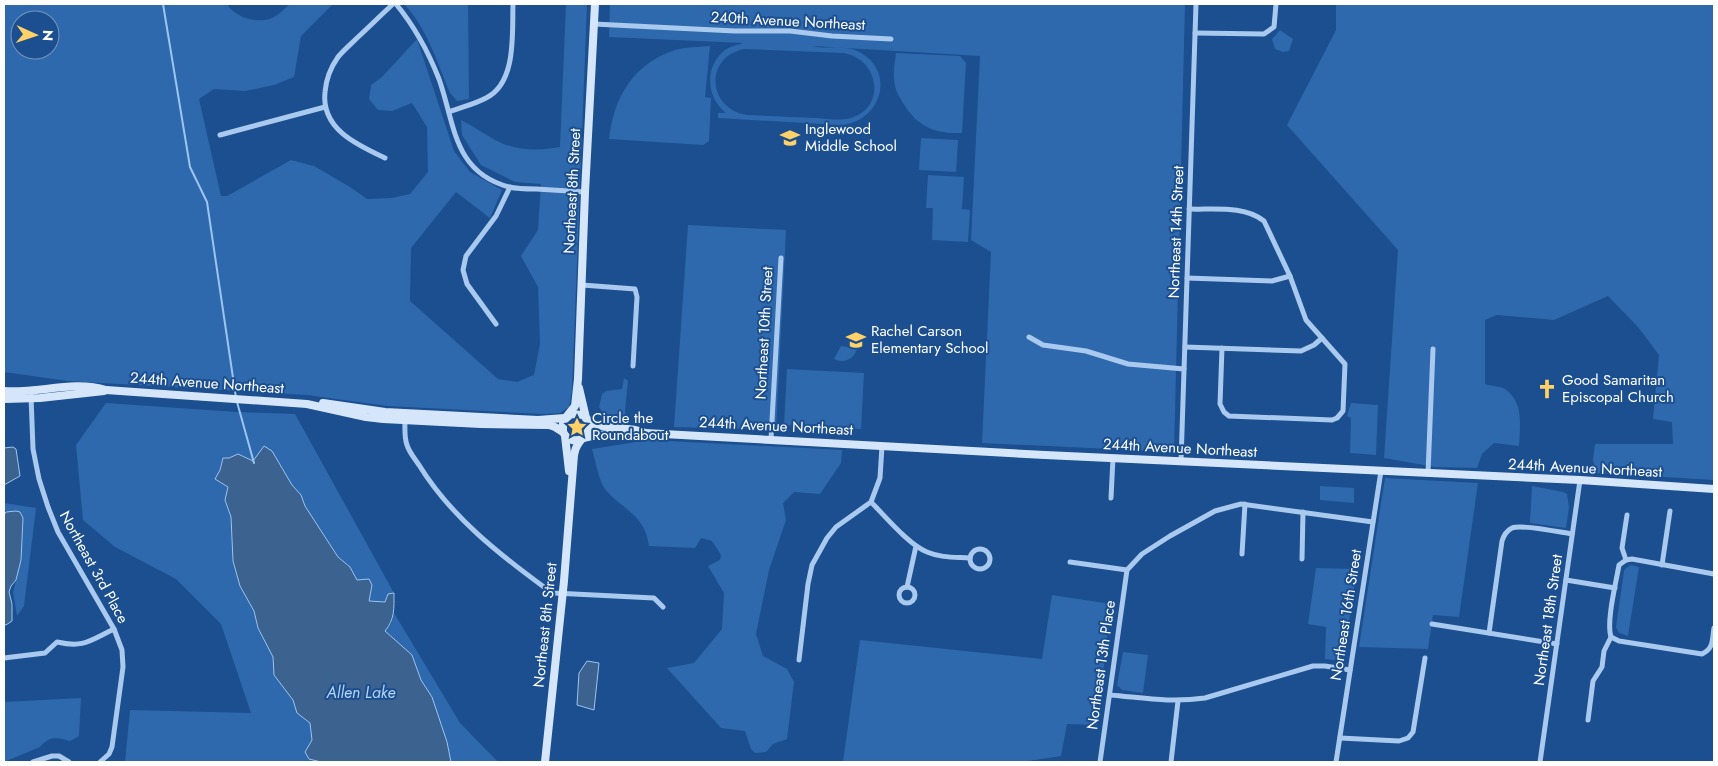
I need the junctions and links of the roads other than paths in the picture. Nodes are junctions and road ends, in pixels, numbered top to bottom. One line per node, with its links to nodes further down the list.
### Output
1 (394, 4): 9 (street); 10 (street)
2 (513, 4): 10 (street)
3 (595, 4): 6 (street, Northeast 8th Street)
4 (1196, 4): 7 (street, Northeast 14th Street)
5 (1276, 4): 7 (street)
6 (594, 24): 8 (street, 240th Avenue Northeast); 14 (street, Northeast 8th Street)
7 (1195, 33): 15 (street, Northeast 14th Street)
8 (891, 39)
9 (325, 107): 11 (street); 12 (street)
10 (450, 112): 13 (street)
11 (220, 135)
12 (385, 158)
13 (510, 187): 14 (street); 20 (street)
14 (585, 192): 19 (street, Northeast 8th Street)
15 (1189, 209): 17 (street); 18 (street, Northeast 14th Street)
16 (781, 258): 38 (street, Northeast 10th Street)
17 (1290, 276): 18 (street); 22 (street)
18 (1187, 278): 23 (street, Northeast 14th Street)
19 (582, 285): 26 (street); 28 (street, Northeast 8th Street)
20 (496, 324)
21 (1029, 337): 27 (street)
22 (1322, 338): 24 (street); 24 (street)
23 (1185, 347): 24 (street); 27 (street, Northeast 14th Street)
24 (1222, 348)
25 (1433, 349): 43 (street)
26 (633, 366)
27 (1184, 370): 41 (street, Northeast 14th Street)
28 (578, 379): 33 (street, Northeast 8th Street); 34 (street, Northeast 8th Street)
29 (4, 391): 30 (street)
30 (31, 394): 31 (street); 32 (street, 244th Avenue Northeast); 71 (street, Northeast 3rd Place)
31 (4, 399)
32 (405, 416): 33 (street, 244th Avenue Northeast); 36 (street, 244th Avenue Northeast); 67 (street)
33 (566, 417): 34 (street); 36 (street)
34 (587, 419): 35 (street, 244th Avenue Northeast); 37 (street)
35 (645, 432): 37 (street, 244th Avenue Northeast); 38 (street, 244th Avenue Northeast)
36 (564, 434): 37 (street); 46 (street, Northeast 8th Street)
37 (583, 438): 46 (street, Northeast 8th Street)
38 (771, 439): 39 (street, 244th Avenue Northeast)
39 (882, 446): 40 (street, 244th Avenue Northeast); 48 (street)
40 (1113, 458): 41 (street, 244th Avenue Northeast); 47 (street)
41 (1181, 462): 42 (street, 244th Avenue Northeast)
42 (1381, 471): 43 (street, 244th Avenue Northeast); 53 (street, Northeast 16th Street)
43 (1428, 473): 44 (street, 244th Avenue Northeast)
44 (1580, 480): 45 (street, 244th Avenue Northeast); 54 (street, Northeast 18th Street)
45 (1714, 489)
46 (571, 490): 67 (street, Northeast 8th Street)
47 (1111, 498)
48 (871, 502): 55 (street); 77 (street)
49 (1245, 504): 51 (street); 56 (street); 62 (street)
50 (1670, 511): 61 (street)
51 (1303, 512): 53 (street); 58 (street)
52 (1627, 515): 59 (street)
53 (1373, 522): 78 (street, Northeast 16th Street)
54 (1572, 534): 64 (street, Northeast 18th Street); 72 (street)
55 (916, 546): 57 (street); 65 (street)
56 (1242, 554)
57 (970, 558)
58 (1302, 559)
59 (1626, 560): 61 (street); 66 (street)
60 (1070, 562): 62 (street)
61 (1662, 565): 63 (street)
62 (1128, 570): 79 (street, Northeast 13th Place)
63 (1714, 574)
64 (1566, 580): 66 (street); 74 (street, Northeast 18th Street)
65 (907, 587)
66 (1615, 588): 73 (street)
67 (563, 593): 68 (street); 86 (street, Northeast 8th Street)
68 (663, 607)
69 (1432, 624): 72 (street)
70 (1714, 628): 73 (street)
71 (114, 629): 75 (street); 85 (street, Northeast 3rd Place)
72 (1489, 633): 74 (street)
73 (1611, 637): 81 (street)
74 (1557, 644): 90 (street, Northeast 18th Street)
75 (4, 658)
76 (1425, 658): 82 (street)
77 (799, 660)
78 (1350, 670): 80 (street); 82 (street, Northeast 16th Street)
79 (1110, 695): 80 (street); 87 (street, Northeast 13th Place)
80 (1178, 701): 88 (street)
81 (1588, 720)
82 (1340, 738): 89 (street, Northeast 16th Street)
83 (33, 762): 84 (street)
84 (68, 762)
85 (100, 762)
86 (545, 762)
87 (1100, 762)
88 (1171, 762)
89 (1336, 762)
90 (1540, 762)

